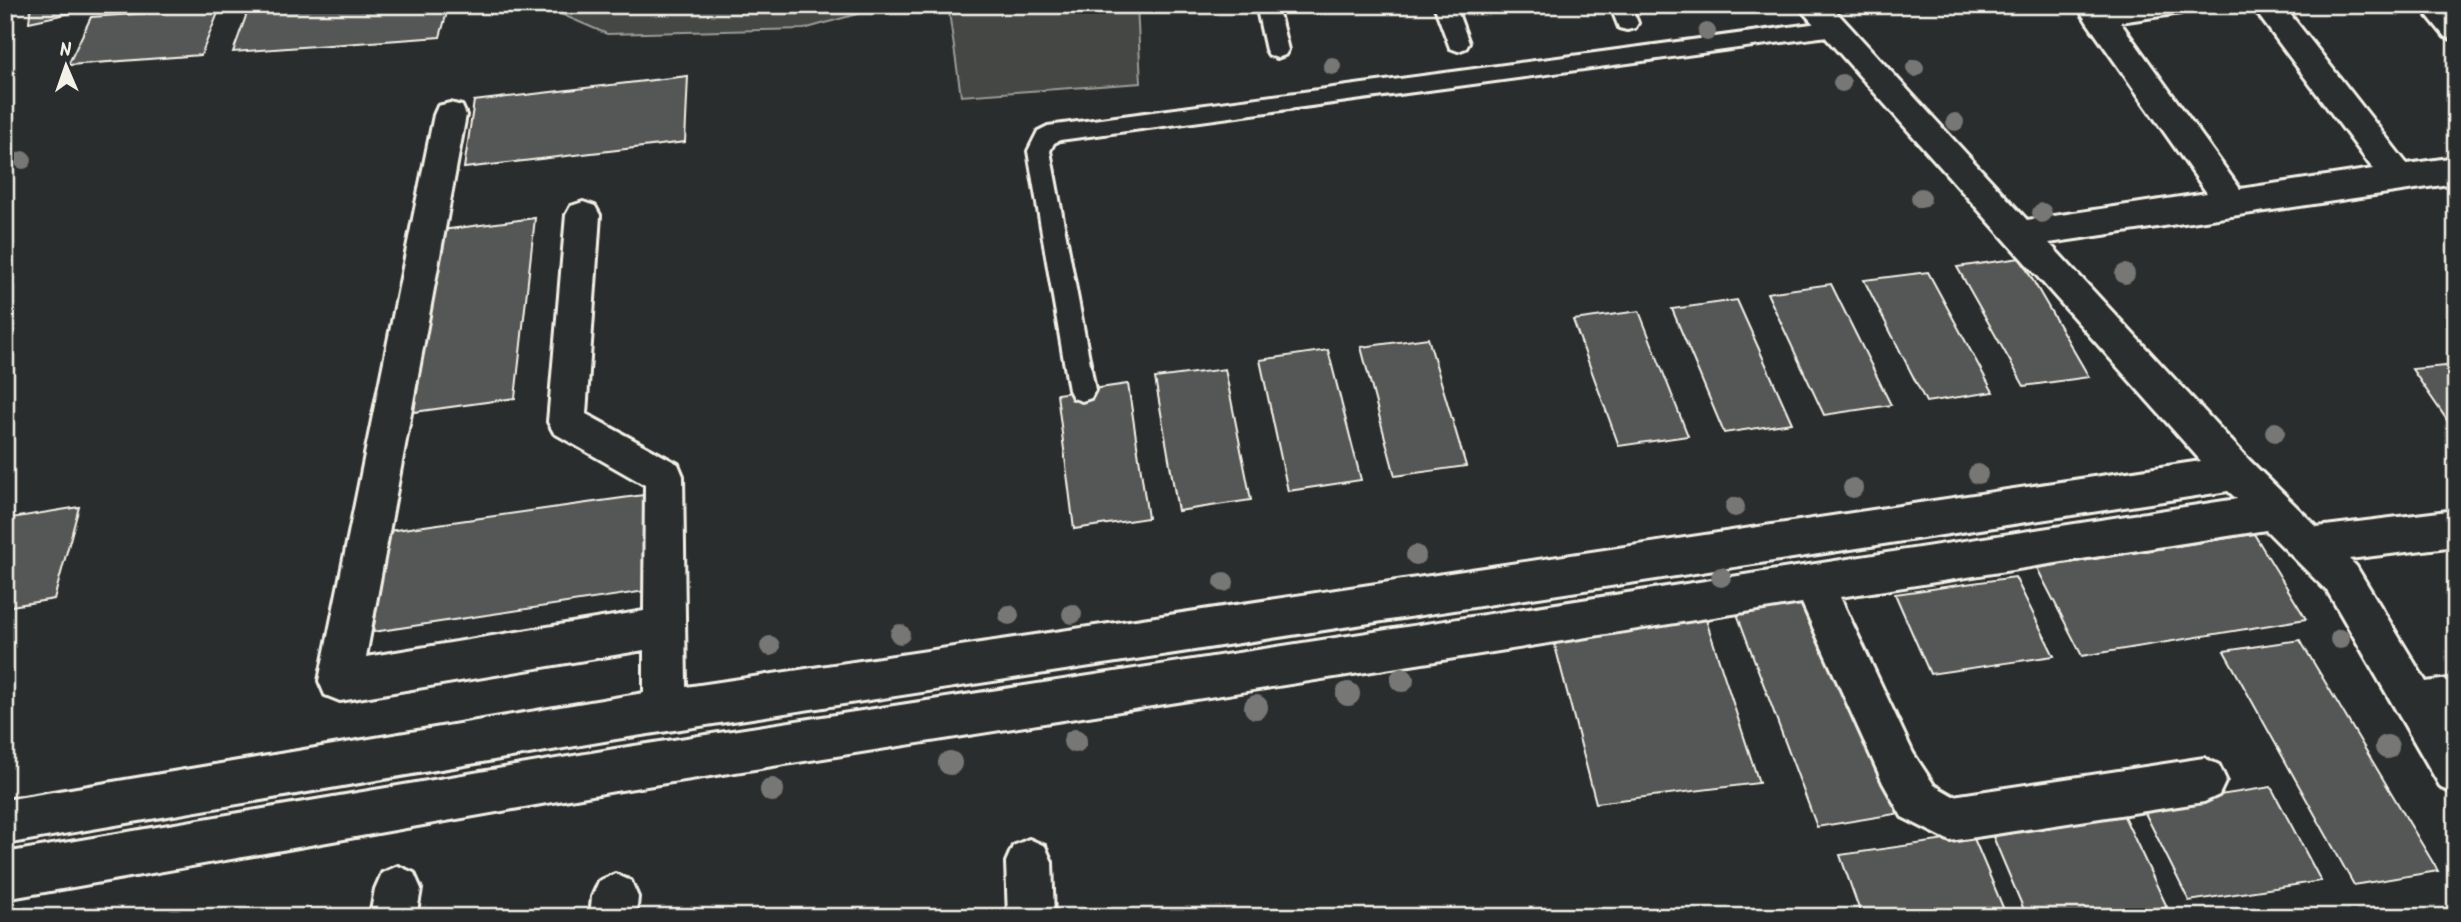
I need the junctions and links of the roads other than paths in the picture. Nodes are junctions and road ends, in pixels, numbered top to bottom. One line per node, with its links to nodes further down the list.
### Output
1 (1266, 5): 9 (lane)
2 (1444, 5): 8 (lane)
3 (2170, 5): 13 (street)
4 (2266, 5): 12 (street)
5 (2434, 5): 7 (street)
6 (1823, 17): 15 (street); 16 (lane)
7 (2456, 29)
8 (1458, 43)
9 (1277, 50)
10 (450, 115): 22 (street)
11 (2456, 170): 12 (street)
12 (2399, 179): 13 (street)
13 (2232, 203): 15 (street)
14 (583, 215): 22 (street)
15 (2021, 234): 17 (street)
16 (1082, 390)
17 (2236, 473): 18 (street); 25 (street)
18 (2274, 511): 20 (street); 21 (street)
19 (2456, 528): 20 (street)
20 (2309, 546): 24 (street)
21 (1813, 583): 27 (street); 30 (street)
22 (665, 627): 25 (street)
23 (2456, 698): 24 (street)
24 (2415, 704): 26 (street)
25 (665, 711): 28 (street)
26 (2456, 773)
27 (2204, 780)
28 (5, 822)
29 (1029, 862): 31 (street)
30 (5, 876)
31 (1031, 917)

